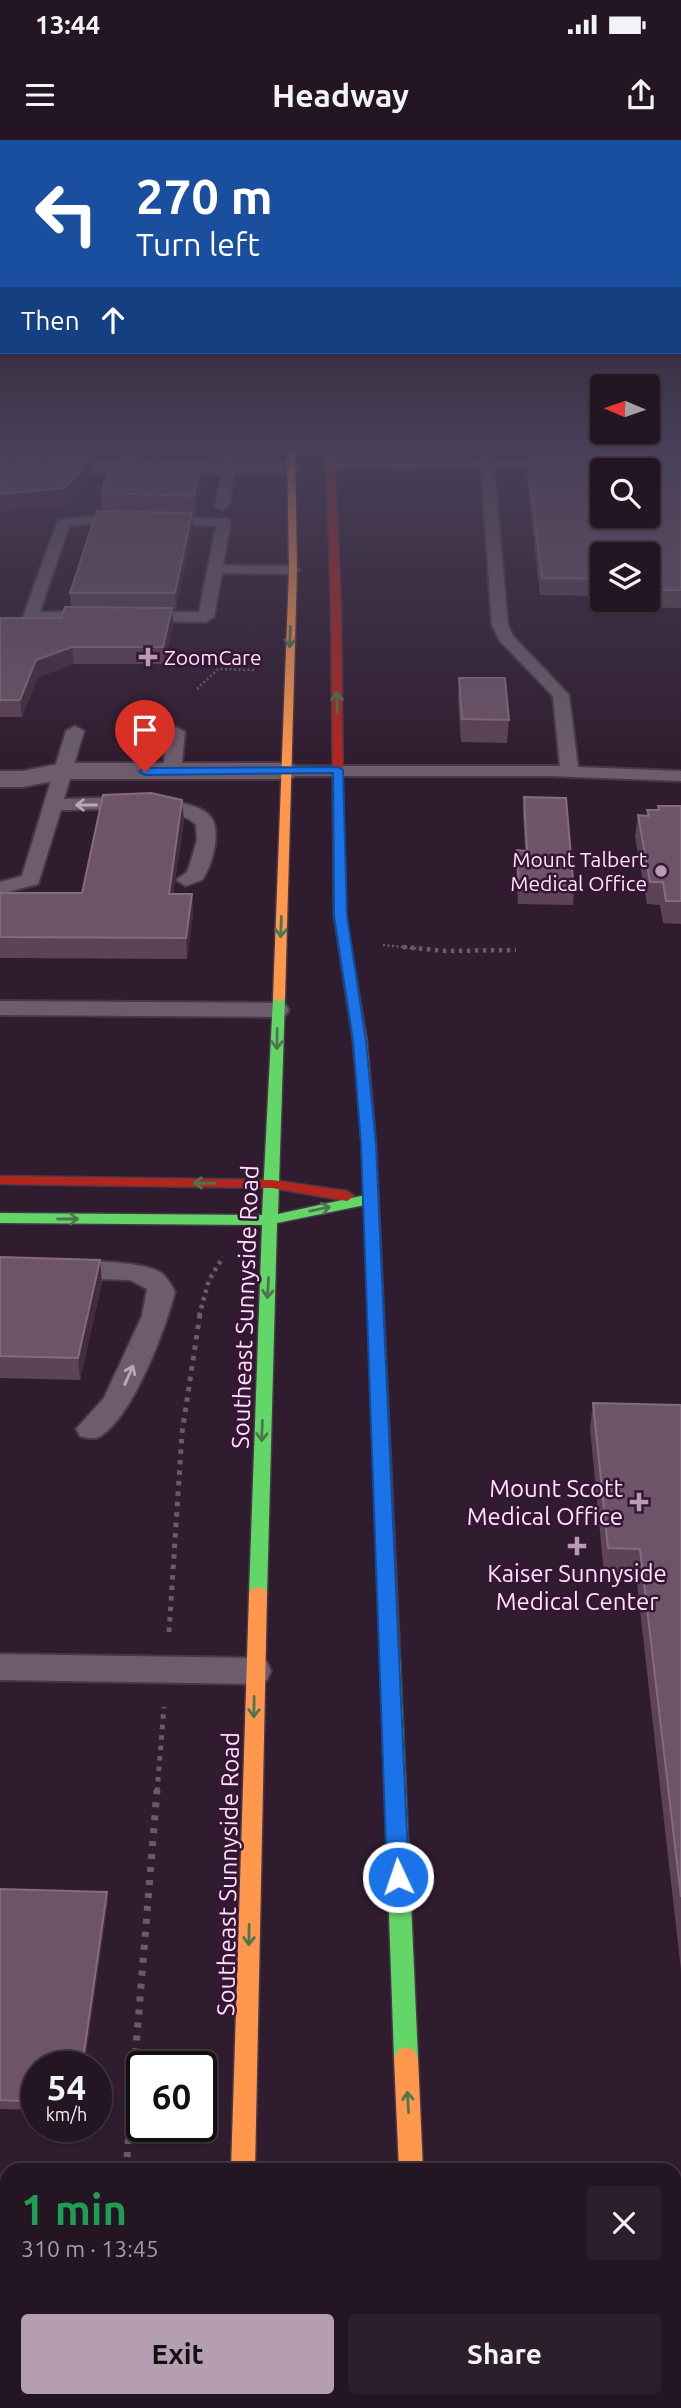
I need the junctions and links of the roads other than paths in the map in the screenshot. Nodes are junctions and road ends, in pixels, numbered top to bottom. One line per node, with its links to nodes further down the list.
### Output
1 (53, 552): 6 (lane)
2 (218, 552): 6 (lane)
3 (299, 552): 7 (main road, Southeast Sunnyside Road)
4 (331, 552): 11 (main road, one-way to 4)
5 (494, 552): 15 (lane)
6 (215, 569): 7 (lane)
7 (300, 570): 13 (main road, Southeast Sunnyside Road, one-way to 13)
8 (75, 731): 12 (lane)
9 (176, 732): 14 (lane)
10 (0, 762): 12 (street)
11 (338, 770): 13 (lane); 15 (lane); 25 (main road)
12 (63, 771): 14 (street); 17 (street); 18 (lane)
13 (285, 771): 14 (street); 22 (main road, Southeast Sunnyside Road, one-way to 22)
14 (172, 772)
15 (570, 772): 16 (lane)
16 (681, 776)
17 (0, 779)
18 (52, 804): 19 (lane, one-way to 18); 20 (lane)
19 (186, 880)
20 (0, 888)
21 (0, 1008): 22 (lane)
22 (278, 1010): 24 (main road, Southeast Sunnyside Road, one-way to 24)
23 (0, 1181): 24 (main road, one-way to 23)
24 (272, 1184): 25 (main road); 27 (main road, Southeast Sunnyside Road)
25 (370, 1199): 27 (main road, one-way to 25); 33 (main road, one-way to 25)
26 (0, 1218): 27 (main road, one-way to 27)
27 (271, 1220): 31 (main road, Southeast Sunnyside Road, one-way to 31)
28 (0, 1268): 29 (lane, one-way to 28)
29 (90, 1429)
30 (0, 1667): 31 (lane)
31 (255, 1671): 32 (main road, Southeast Sunnyside Road, one-way to 32)
32 (243, 2163)
33 (411, 2163)

